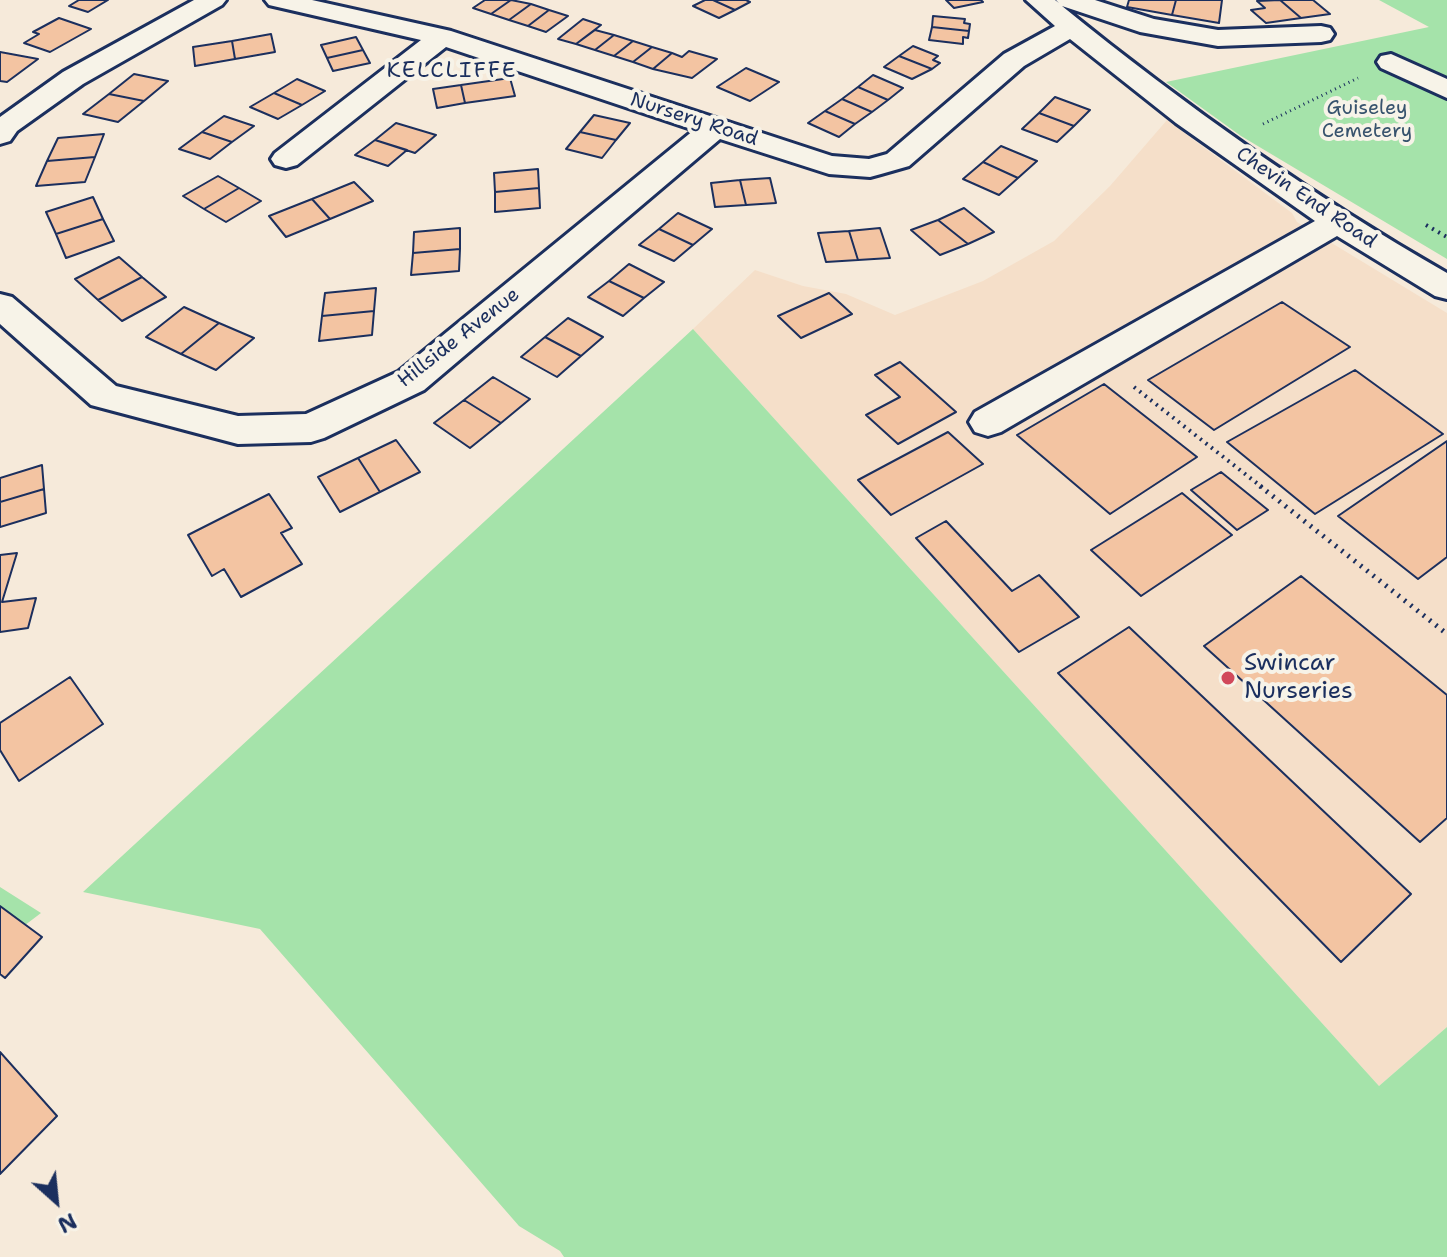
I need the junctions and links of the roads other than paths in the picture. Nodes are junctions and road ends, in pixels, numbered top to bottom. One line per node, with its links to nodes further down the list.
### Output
1 (213, 0): 11 (street)
2 (278, 0): 7 (street, Nursery Road)
3 (1039, 0): 5 (street, Chevin End Road)
4 (1069, 0): 6 (street)
5 (1073, 28): 10 (street, Nursery Road); 13 (street, Chevin End Road)
6 (1321, 34)
7 (442, 37): 10 (street, Nursery Road); 12 (street)
8 (1391, 62): 9 (street)
9 (1447, 90)
10 (716, 127): 15 (street, Hillside Avenue)
11 (0, 135)
12 (286, 159)
13 (1337, 222): 14 (street, Chevin End Road); 16 (street)
14 (1447, 288)
15 (0, 305)
16 (988, 422)

